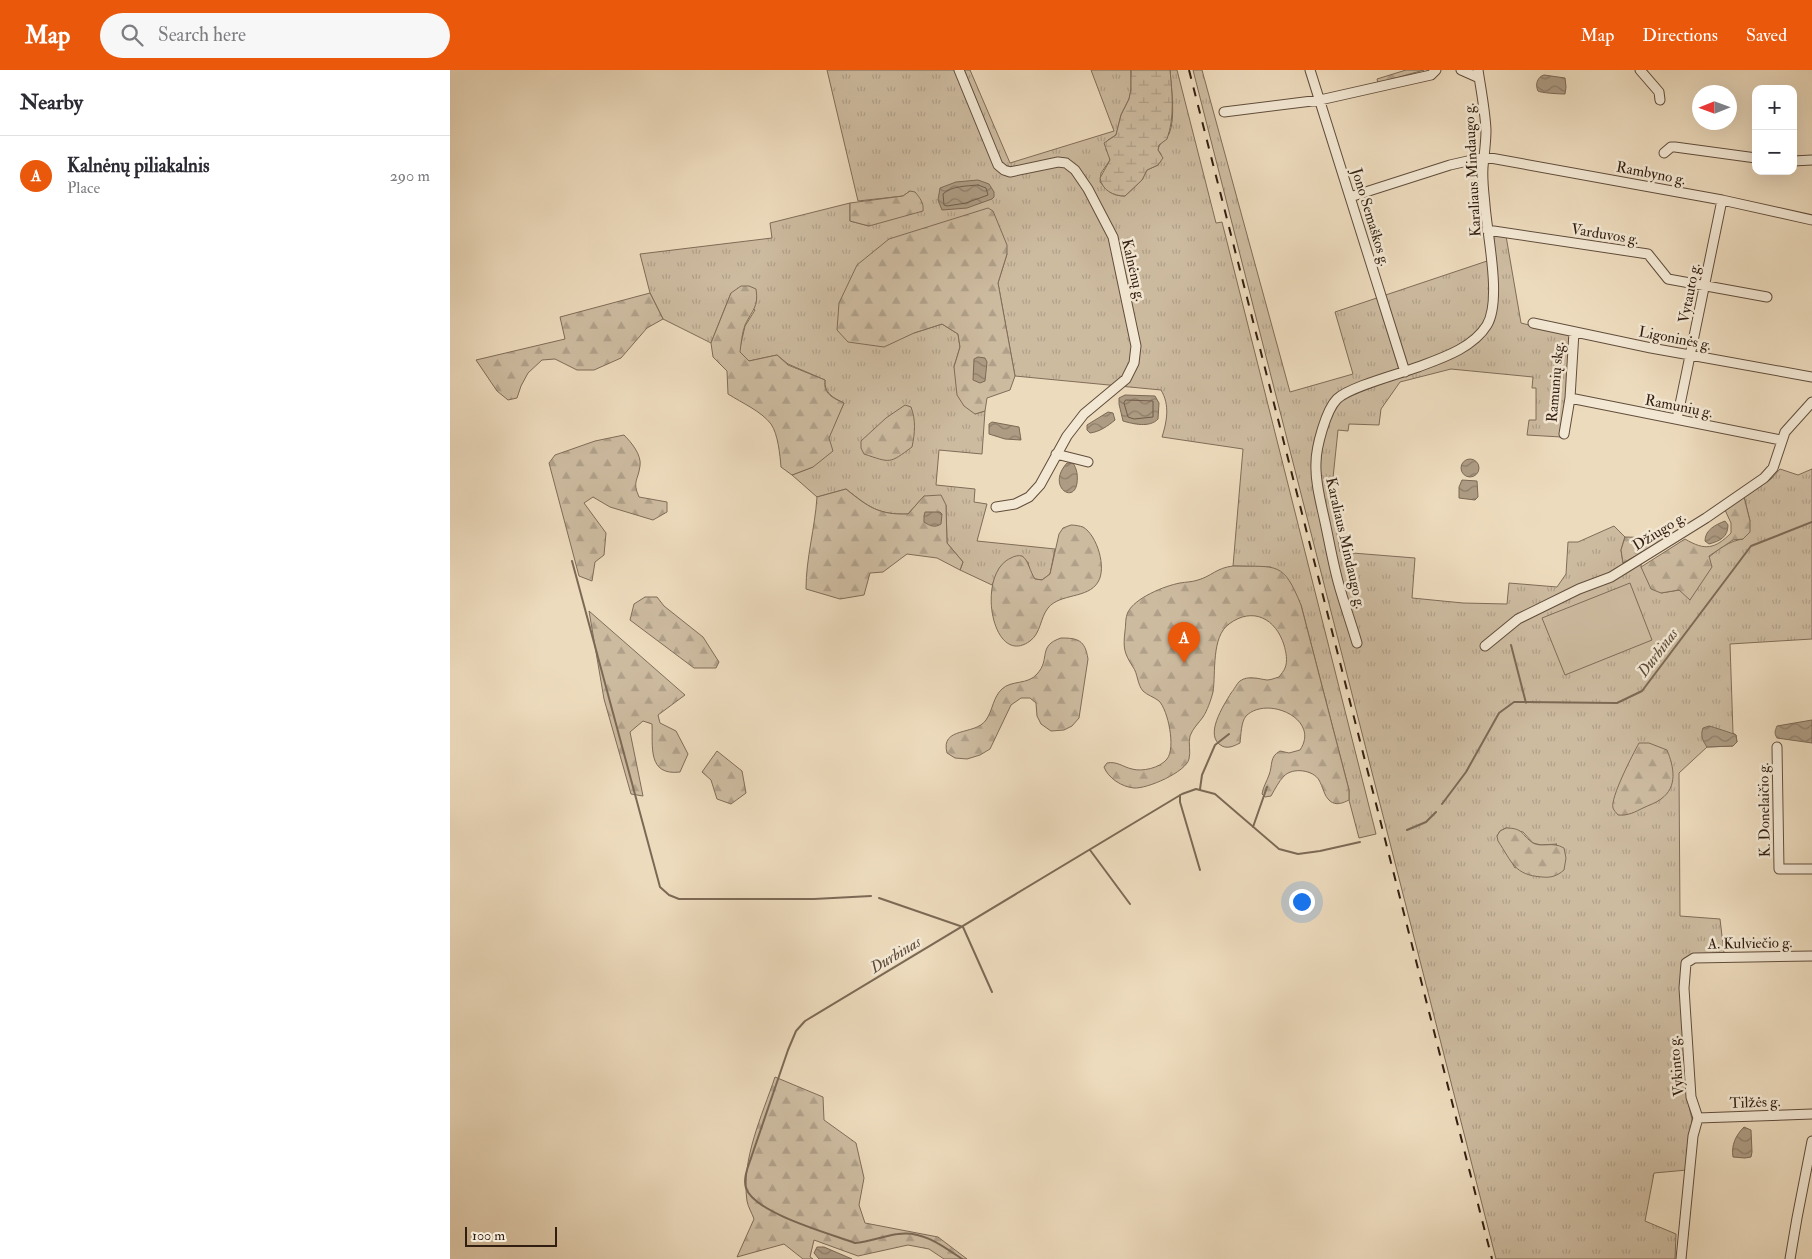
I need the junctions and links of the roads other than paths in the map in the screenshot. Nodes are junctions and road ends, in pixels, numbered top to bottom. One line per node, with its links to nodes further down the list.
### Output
1 (959, 70): 31 (street, Kalnėnų g.)
2 (1310, 70): 7 (street, Jono Semaškos g.)
3 (1436, 70): 7 (street)
4 (1461, 70): 6 (street)
5 (1640, 70): 8 (street)
6 (1478, 74): 11 (street, Karaliaus Mindaugo g.)
7 (1320, 100): 9 (street); 15 (street, Jono Semaškos g.)
8 (1660, 100)
9 (1224, 112)
10 (1664, 153): 12 (street)
11 (1485, 157): 15 (street); 16 (street, Rambyno g.); 18 (street, Karaliaus Mindaugo g.)
12 (1752, 157)
13 (1812, 160): 14 (street)
14 (1797, 161)
15 (1350, 197): 24 (street, Jono Semaškos g.)
16 (1722, 200): 17 (street, Rambyno g.); 19 (street, Vytauto g.)
17 (1812, 220)
18 (1487, 230): 19 (street, Varduvos g.); 24 (street, Karaliaus Mindaugo g.)
19 (1704, 286): 20 (street, Varduvos g.); 23 (street, Vytauto g.)
20 (1766, 297)
21 (1533, 323): 22 (street, Ligoninės g.)
22 (1574, 332): 23 (street, Ligoninės g.); 26 (street, Ramunių skg.)
23 (1691, 355): 25 (street, Ligoninės g.); 28 (street, Vytauto g.)
24 (1405, 372): 34 (street, Karaliaus Mindaugo g.)
25 (1812, 377)
26 (1570, 398): 28 (street, Ramunių g.); 29 (street, Ramunių skg.)
27 (1812, 402): 30 (street, Džiugo g.)
28 (1677, 419): 30 (street, Ramunių g.)
29 (1564, 434)
30 (1781, 440): 35 (street, Džiugo g.)
31 (1056, 454): 32 (street); 33 (street, Kalnėnų g.)
32 (1088, 462)
33 (996, 507)
34 (1358, 642)
35 (1485, 646)
36 (1777, 747): 37 (street, K. Donelaičio g.)
37 (1812, 869)
38 (1812, 956): 39 (street, A. Kulviečio g.)
39 (1689, 960): 41 (street, Vykinto g.)
40 (1812, 1114): 41 (street, Tilžės g.)
41 (1698, 1118): 43 (street, Vykinto g.)
42 (1812, 1141): 44 (street)
43 (1681, 1259)
44 (1790, 1259)

